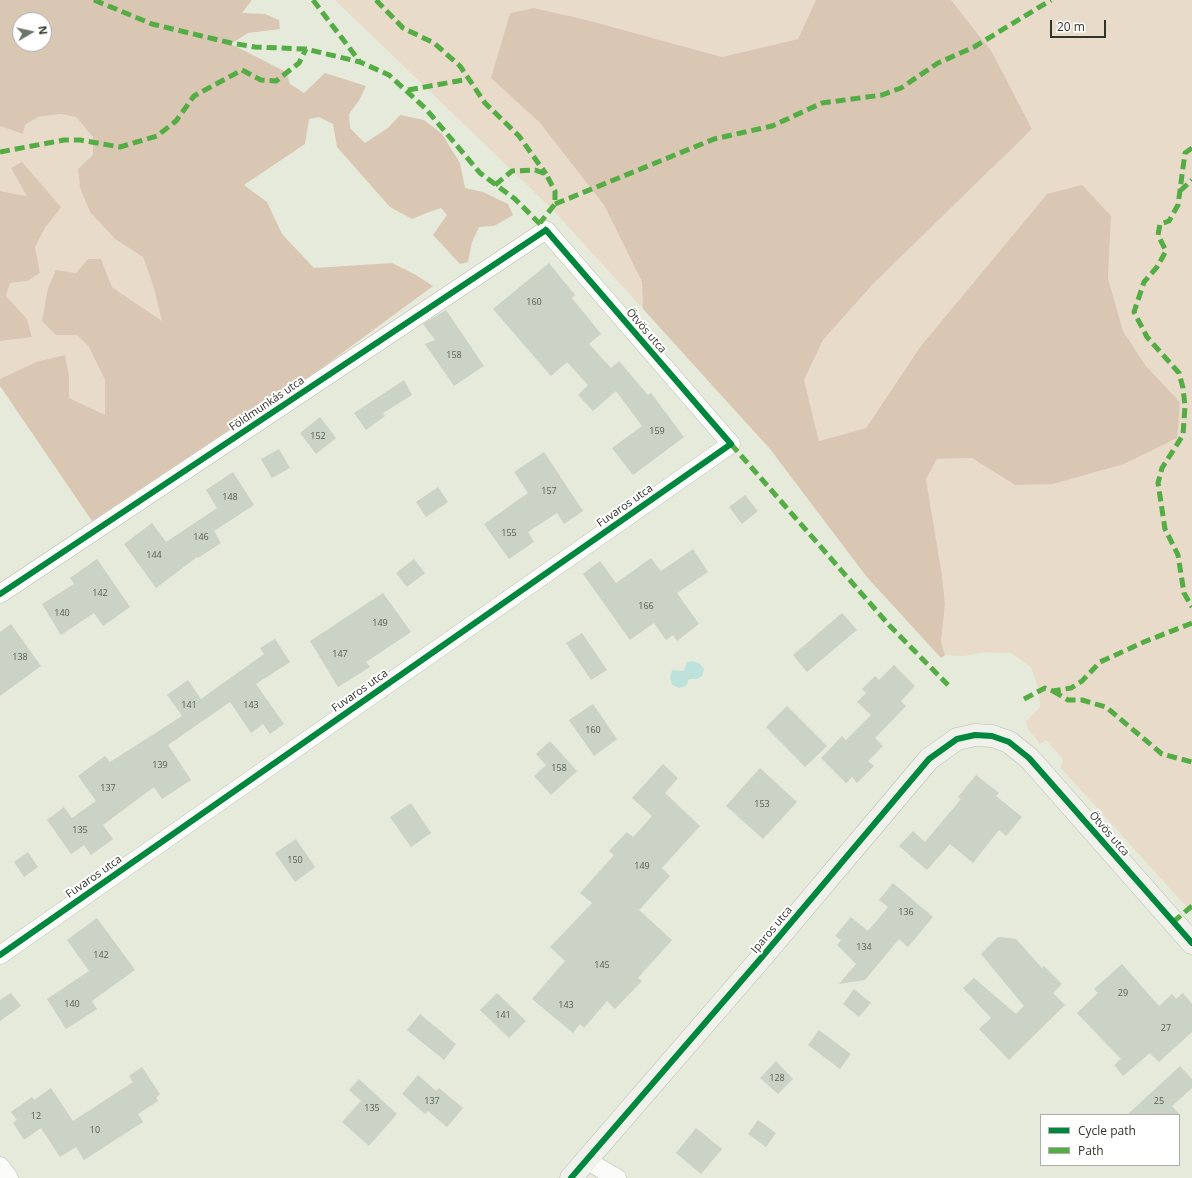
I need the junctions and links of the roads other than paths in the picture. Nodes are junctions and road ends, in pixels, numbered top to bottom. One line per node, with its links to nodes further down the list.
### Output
1 (546, 230): 2 (street, Ötvös utca); 3 (street, Földmunkás utca)
2 (731, 444): 6 (street, Fuvaros utca)
3 (0, 594)
4 (1009, 742): 5 (street, Ötvös utca); 7 (street, Iparos utca)
5 (1192, 943)
6 (0, 955)
7 (586, 1160): 10 (street, Iparos utca); 11 (street)
8 (0, 1166): 9 (street)
9 (9, 1178)
10 (571, 1178)
11 (617, 1178)

